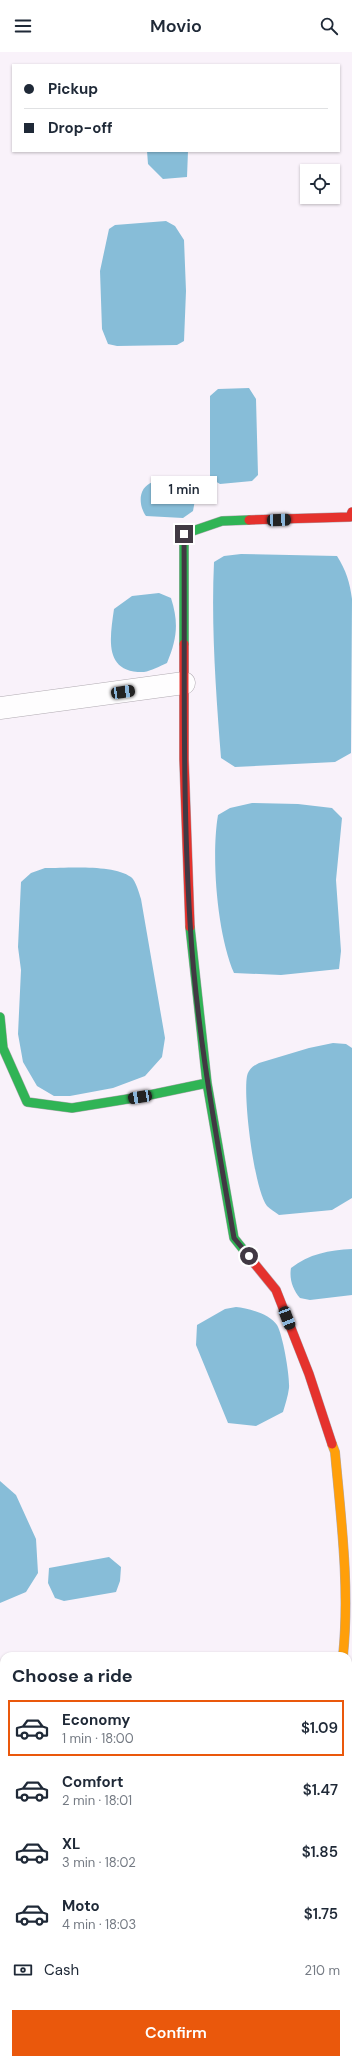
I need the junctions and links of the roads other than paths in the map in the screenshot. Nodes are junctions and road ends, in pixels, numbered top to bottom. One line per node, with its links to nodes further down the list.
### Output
1 (352, 512): 2 (street)
2 (184, 683): 3 (street); 5 (street)
3 (0, 708)
4 (0, 1017): 5 (street)
5 (207, 1083): 6 (street)
6 (343, 1652)

